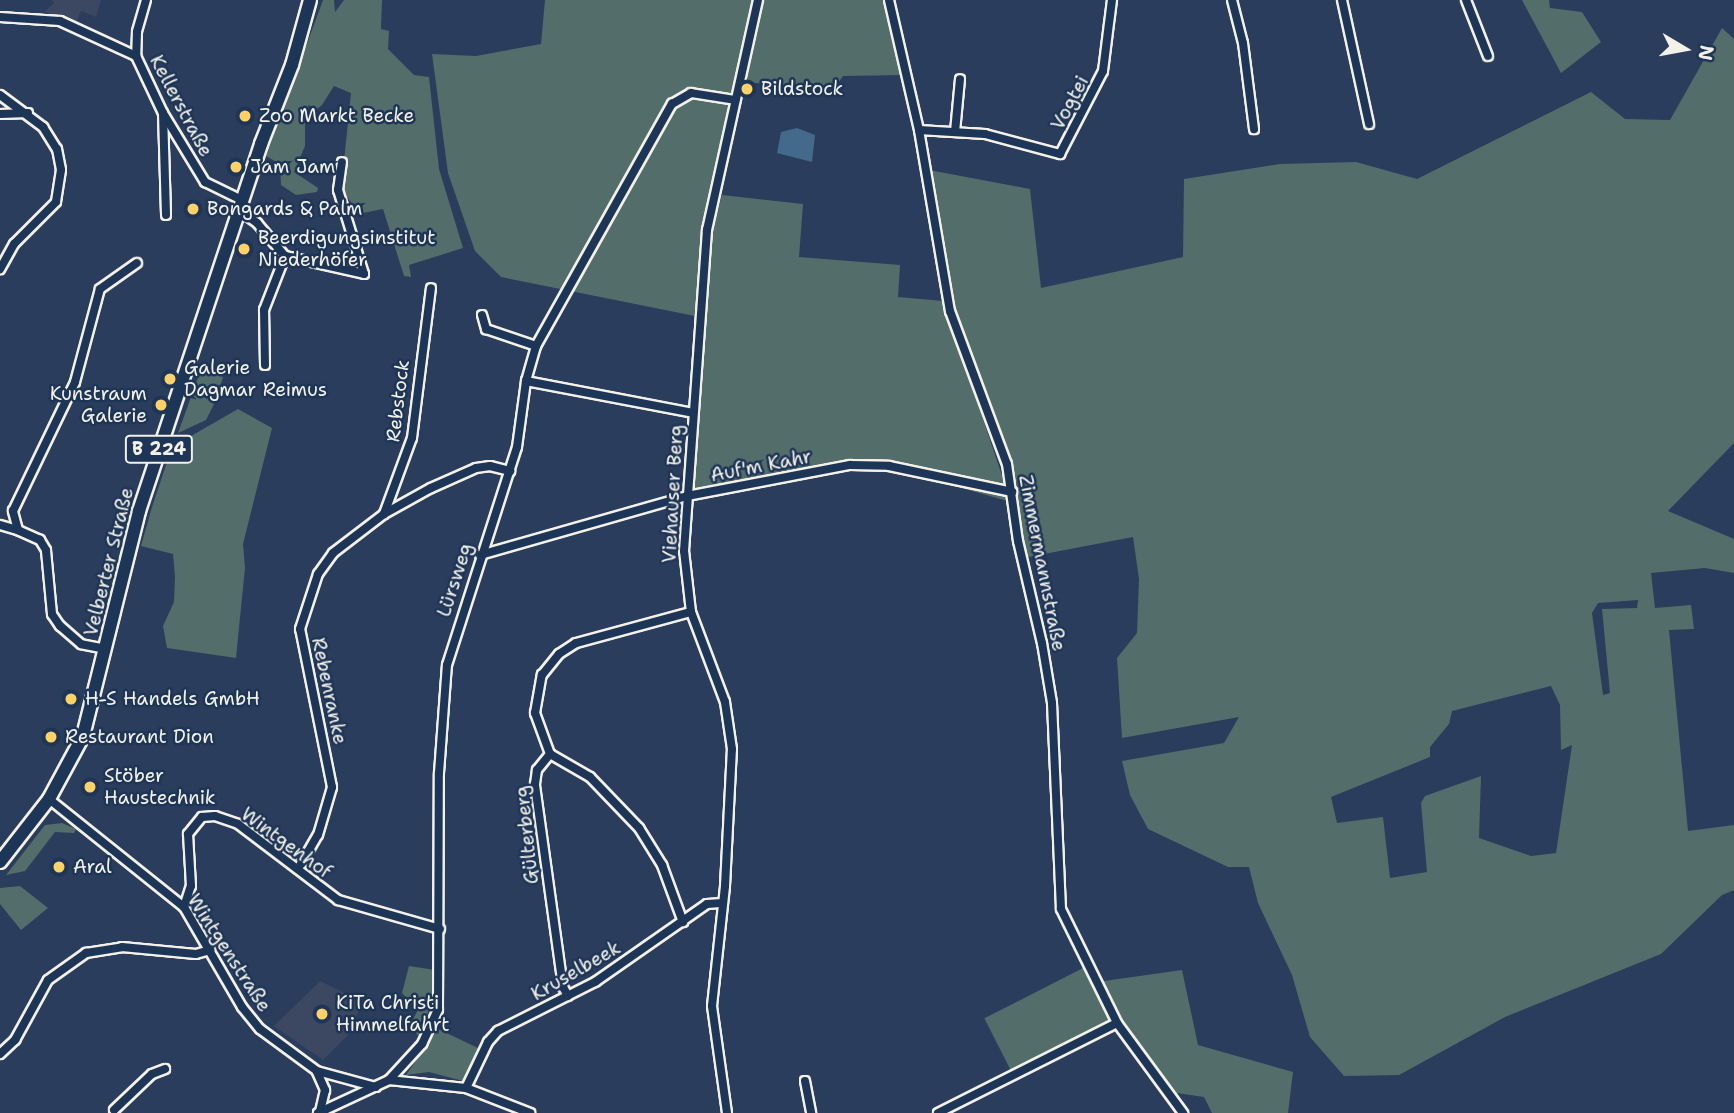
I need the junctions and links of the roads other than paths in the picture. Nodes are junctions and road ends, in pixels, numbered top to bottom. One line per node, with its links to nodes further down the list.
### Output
1 (146, 0): 10 (street, Kellerstraße)
2 (310, 0): 23 (main road, Velberter Straße / B 224)
3 (758, 0): 14 (street, Viehauser Berg)
4 (888, 0): 20 (street, Zimmermannstraße)
5 (1112, 0): 21 (street, Vogtei)
6 (1233, 0): 19 (street)
7 (1342, 0): 18 (street)
8 (1466, 0): 11 (street)
9 (0, 17): 10 (street)
10 (136, 56): 16 (street, Kellerstraße)
11 (1488, 56)
12 (960, 79): 21 (street)
13 (0, 94): 15 (street)
14 (735, 100): 31 (street, Lürsweg); 34 (street, Viehauser Berg)
15 (29, 113): 17 (street); 25 (street)
16 (163, 113): 23 (street, Kellerstraße); 24 (street)
17 (0, 114)
18 (1370, 124)
19 (1254, 129)
20 (919, 130): 21 (street, Vogtei); 36 (street, Zimmermannstraße)
21 (956, 132)
22 (342, 162): 26 (street)
23 (242, 206): 26 (street); 43 (main road, Velberter Straße / B 224)
24 (166, 215)
25 (4, 253): 28 (street)
26 (285, 256): 32 (street)
27 (137, 263): 40 (street)
28 (0, 270)
29 (431, 288): 38 (street, Rebstock)
30 (482, 316): 31 (street)
31 (536, 346): 33 (street, Lürsweg)
32 (265, 365)
33 (526, 381): 34 (street); 35 (street, Lürsweg)
34 (693, 413): 37 (street, Viehauser Berg)
35 (510, 471): 38 (street, Rebenranke); 41 (street, Lürsweg)
36 (1012, 492): 37 (street, Auf'm Kahr); 54 (street, Zimmermannstraße)
37 (687, 496): 41 (street, Auf'm Kahr); 42 (street, Viehauser Berg)
38 (384, 514): 47 (street, Rebenranke)
39 (0, 525): 40 (street)
40 (18, 530): 43 (street)
41 (480, 555): 51 (street, Lürsweg)
42 (691, 612): 44 (street); 48 (street, Viehauser Berg)
43 (107, 650): 45 (main road, Velberter Straße / B 224)
44 (550, 754): 50 (street); 53 (street, Gülterberg)
45 (50, 799): 46 (main road, B 224); 49 (street, Wintgenstraße)
46 (0, 862)
47 (298, 869): 49 (street, Wintgenhof); 51 (street, Wintgenhof)
48 (723, 903): 50 (street, Kruselbeek); 65 (street, Viehauser Berg)
49 (184, 906): 52 (street, Wintgenstraße)
50 (682, 922): 53 (street, Kruselbeek)
51 (440, 929): 58 (street, Lürsweg)
52 (211, 950): 55 (street); 57 (street, Wintgenstraße)
53 (568, 996): 61 (street, Kruselbeek)
54 (1117, 1023): 67 (street); 68 (street, Zimmermannstraße)
55 (0, 1054)
56 (165, 1069): 62 (street)
57 (317, 1072): 60 (street, Wintgenstraße); 63 (street)
58 (389, 1080): 60 (street, Lürsweg); 61 (street)
59 (805, 1082): 66 (street)
60 (376, 1087): 63 (street, Lürsweg)
61 (466, 1088): 64 (street)
62 (114, 1112)
63 (319, 1112)
64 (530, 1113)
65 (727, 1113)
66 (811, 1113)
67 (938, 1113)
68 (1183, 1113)

